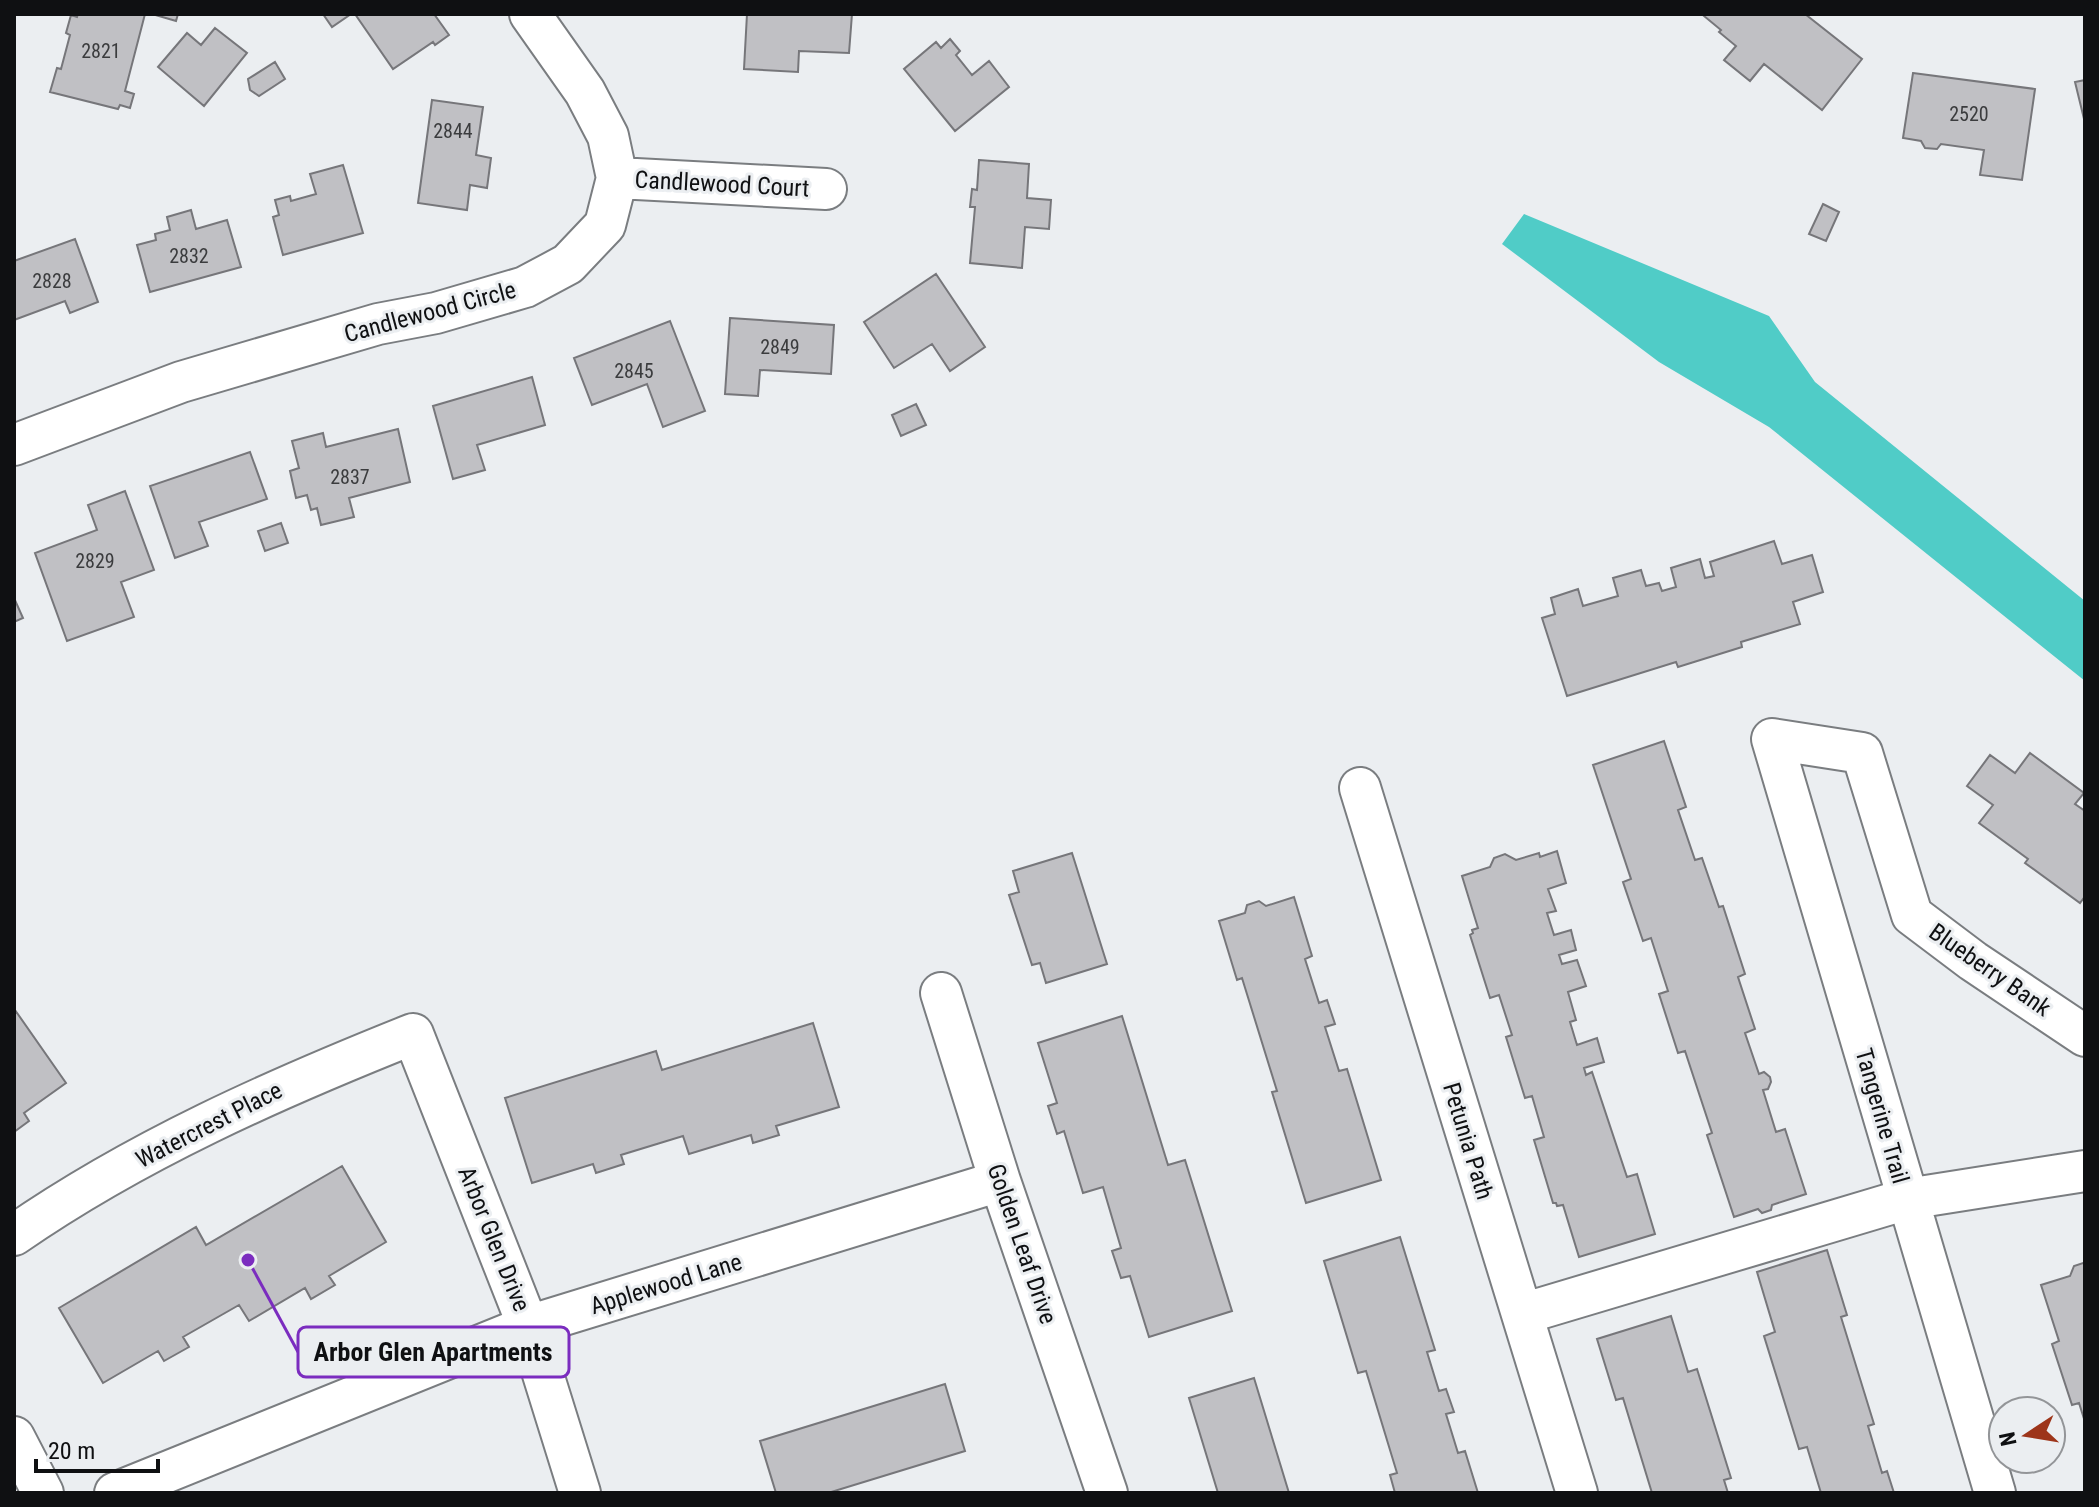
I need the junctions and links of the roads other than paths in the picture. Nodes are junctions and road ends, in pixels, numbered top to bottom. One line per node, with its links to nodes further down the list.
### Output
1 (530, 14): 2 (street, Candlewood Circle)
2 (617, 178): 3 (street, Candlewood Court); 4 (street, Candlewood Circle)
3 (826, 189)
4 (14, 445)
5 (1772, 739): 9 (street, Blueberry Bank); 12 (street, Tangerine Trail)
6 (1360, 788): 14 (street, Petunia Path)
7 (941, 993): 11 (street, Golden Leaf Drive)
8 (413, 1034): 13 (street, Watercrest Place); 15 (street, Arbor Glen Drive)
9 (2085, 1036)
10 (2085, 1171): 12 (street)
11 (1000, 1181): 15 (street, Applewood Lane); 20 (street, Golden Leaf Drive)
12 (1907, 1199): 14 (street); 22 (street, Tangerine Trail)
13 (14, 1235)
14 (1522, 1314): 21 (street, Petunia Path)
15 (528, 1326): 18 (street, Applewood Lane); 19 (street, Arbor Glen Drive)
16 (14, 1437): 17 (street)
17 (43, 1493)
18 (115, 1493)
19 (580, 1493)
20 (1107, 1493)
21 (1577, 1493)
22 (1995, 1493)

